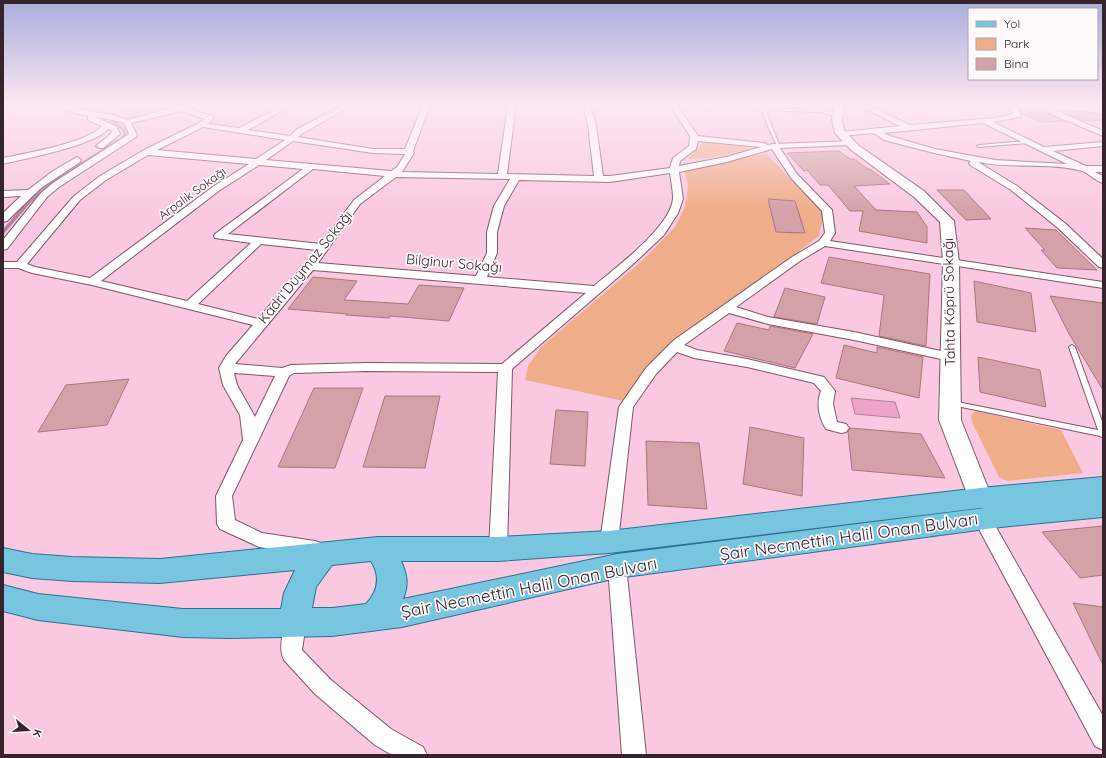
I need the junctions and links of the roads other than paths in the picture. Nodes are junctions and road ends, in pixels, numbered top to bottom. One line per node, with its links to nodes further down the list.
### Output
1 (84, 140): 25 (street)
2 (109, 140): 36 (street)
3 (125, 140): 41 (street)
4 (171, 140): 22 (street)
5 (291, 140): 26 (street, Arpalık Sokağı)
6 (294, 140): 23 (street)
7 (413, 140): 23 (street, Kadri Duymaz Sokağı)
8 (507, 140): 32 (street)
9 (594, 140): 34 (street)
10 (693, 140): 30 (street)
11 (719, 140): 19 (street)
12 (775, 140): 19 (lane)
13 (832, 140): 19 (street)
14 (848, 140): 43 (street, Tahta Köprü Sokağı)
15 (896, 140): 24 (street)
16 (1024, 140): 17 (street)
17 (1027, 142): 20 (lane); 21 (street)
18 (1103, 144): 21 (street)
19 (777, 146): 30 (street); 40 (street)
20 (979, 146)
21 (1044, 149): 28 (street)
22 (147, 152): 26 (street); 45 (street)
23 (408, 152): 31 (street, Kadri Duymaz Sokağı)
24 (965, 158): 28 (street); 46 (street)
25 (3, 161)
26 (258, 161): 27 (street); 49 (street, Arpalık Sokağı)
27 (312, 166): 31 (street); 39 (street)
28 (1085, 169): 29 (street); 35 (street)
29 (1103, 169)
30 (674, 170): 34 (street); 51 (street)
31 (392, 174): 32 (street); 42 (street, Kadri Duymaz Sokağı)
32 (502, 176): 33 (street)
33 (516, 177): 34 (street); 48 (street)
34 (600, 179)
35 (1103, 180)
36 (29, 193): 37 (street); 38 (street)
37 (5, 196)
38 (3, 219)
39 (259, 241): 42 (street); 52 (street)
40 (823, 243): 43 (street); 53 (street)
41 (3, 247)
42 (324, 247): 47 (street, Kadri Duymaz Sokağı)
43 (951, 262): 50 (street); 57 (street, Tahta Köprü Sokağı)
44 (3, 265): 45 (street)
45 (20, 265): 49 (street)
46 (1103, 265)
47 (310, 266): 48 (street, Bilginur Sokağı); 54 (street, Kadri Duymaz Sokağı)
48 (480, 280): 51 (street, Bilginur Sokağı)
49 (92, 282): 52 (street)
50 (1103, 285)
51 (596, 290): 59 (street)
52 (189, 306): 54 (street)
53 (727, 308): 55 (street); 57 (street)
54 (260, 323): 58 (street, Kadri Duymaz Sokağı)
55 (676, 347): 62 (street); 71 (street)
56 (1072, 347): 63 (lane)
57 (950, 357): 61 (street, Tahta Köprü Sokağı)
58 (226, 368): 60 (street); 64 (street)
59 (505, 368): 60 (street); 69 (street)
60 (283, 374): 64 (street)
61 (950, 402): 63 (lane); 67 (street, Tahta Köprü Sokağı)
62 (841, 428)
63 (1103, 435)
64 (251, 440): 70 (street)
65 (1103, 487): 67 (main road, Şair Necmettin Halil Onan Bulvarı)
66 (1103, 507): 67 (main road, Şair Necmettin Halil Onan Bulvarı)
67 (981, 508): 71 (main road, Şair Necmettin Halil Onan Bulvarı); 78 (street)
68 (378, 549): 69 (main road, Şair Necmettin Halil Onan Bulvarı); 70 (main road, Şair Necmettin Halil Onan Bulvarı); 76 (main road)
69 (498, 549): 71 (main road, Şair Necmettin Halil Onan Bulvarı)
70 (332, 553): 72 (main road, Şair Necmettin Halil Onan Bulvarı); 77 (main road)
71 (613, 554): 76 (main road, Şair Necmettin Halil Onan Bulvarı); 80 (street)
72 (3, 560)
73 (3, 598): 75 (main road, Şair Necmettin Halil Onan Bulvarı)
74 (3, 605): 75 (main road)
75 (38, 607): 77 (main road, Şair Necmettin Halil Onan Bulvarı)
76 (374, 617): 77 (main road, Şair Necmettin Halil Onan Bulvarı)
77 (296, 623): 79 (street)
78 (1103, 738)
79 (415, 755)
80 (634, 755)

